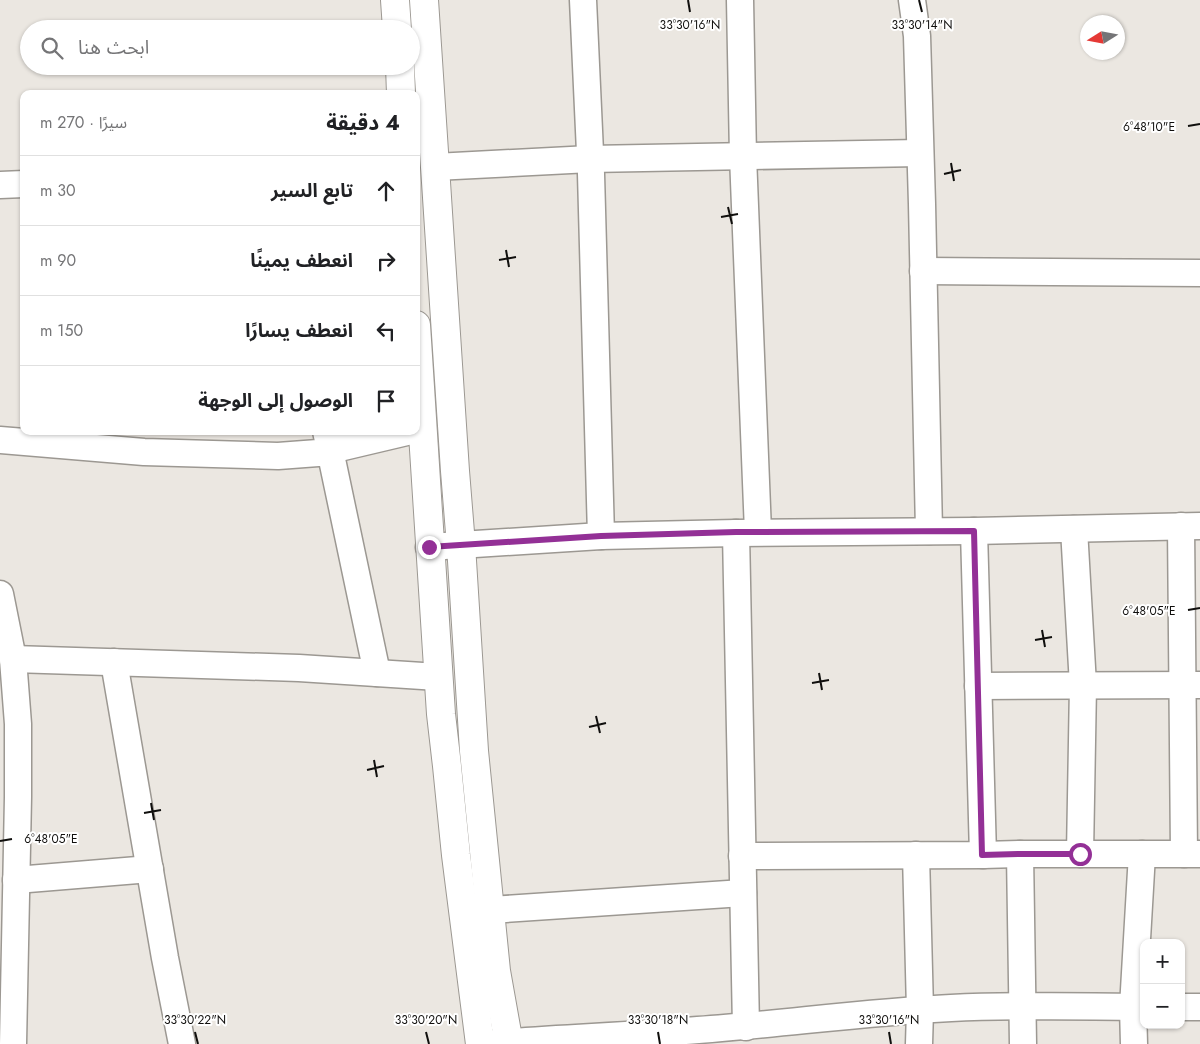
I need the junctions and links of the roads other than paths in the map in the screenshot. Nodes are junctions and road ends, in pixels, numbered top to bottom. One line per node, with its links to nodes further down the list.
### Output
1 (395, 0): 6 (main road)
2 (424, 0): 12 (main road)
3 (583, 0): 11 (street)
4 (740, 0): 10 (street)
5 (912, 0): 9 (street)
6 (396, 20)
7 (400, 75): 8 (main road)
8 (401, 90)
9 (920, 153): 10 (street); 15 (street)
10 (743, 156): 11 (street); 26 (street)
11 (590, 159): 12 (street); 27 (street)
12 (434, 167): 28 (main road)
13 (20, 184): 14 (street)
14 (0, 185)
15 (924, 271): 16 (street); 24 (street)
16 (1200, 273)
17 (377, 435): 20 (street)
18 (418, 435): 29 (main road)
19 (0, 440): 21 (street)
20 (328, 441): 21 (street); 33 (street)
21 (142, 442)
22 (1190, 526): 23 (street); 36 (street)
23 (1074, 529): 25 (street); 35 (street)
24 (929, 530): 25 (street); 26 (street)
25 (974, 531): 37 (street)
26 (747, 532): 27 (street); 44 (street)
27 (601, 536): 28 (street)
28 (461, 545): 29 (street); 48 (main road)
29 (429, 547): 34 (main road)
30 (0, 594): 31 (street)
31 (13, 659): 32 (street); 46 (street)
32 (114, 662): 33 (street); 45 (street)
33 (377, 673): 34 (street)
34 (438, 677): 55 (main road)
35 (1083, 685): 36 (street); 37 (street); 39 (street)
36 (1191, 685): 41 (street)
37 (978, 686): 43 (street)
38 (1020, 854): 39 (street); 43 (street); 49 (street)
39 (1080, 854): 40 (street)
40 (1142, 854): 41 (street); 50 (street)
41 (1192, 854)
42 (916, 855): 43 (street); 44 (street); 53 (street)
43 (982, 855)
44 (742, 856): 47 (street)
45 (150, 869): 46 (street); 57 (street)
46 (16, 880): 56 (street)
47 (743, 893): 48 (street); 54 (street)
48 (490, 910): 55 (main road)
49 (1022, 1006): 50 (street); 53 (street); 59 (street)
50 (1138, 1006): 60 (street)
51 (1185, 1007): 52 (street)
52 (1200, 1007)
53 (920, 1010): 54 (street); 58 (street)
54 (746, 1027): 55 (street)
55 (495, 1043)
56 (13, 1044)
57 (182, 1044)
58 (919, 1044)
59 (1023, 1044)
60 (1134, 1044)

